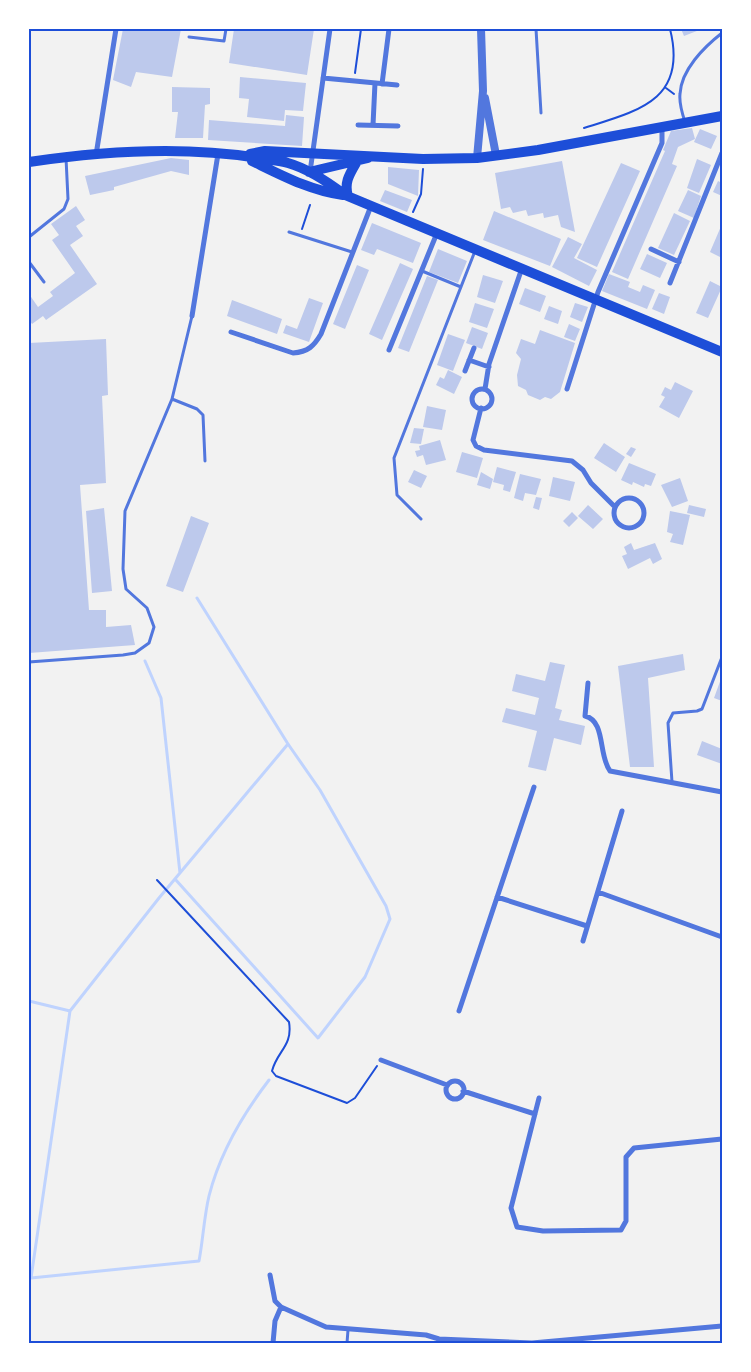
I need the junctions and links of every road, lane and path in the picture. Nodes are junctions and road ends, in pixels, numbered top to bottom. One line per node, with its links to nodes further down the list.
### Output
1 (116, 29): 31 (street)
2 (226, 29): 10 (lane)
3 (330, 29): 11 (street)
4 (360, 29): 12 (path)
5 (389, 29): 14 (street)
6 (480, 29): 16 (street)
7 (536, 29): 17 (lane)
8 (670, 29): 24 (path)
9 (722, 33): 19 (lane)
10 (189, 36)
11 (323, 78): 12 (street); 29 (street)
12 (354, 81): 13 (street)
13 (375, 83): 14 (street); 21 (street)
14 (382, 84): 15 (street)
15 (397, 85)
16 (483, 91): 30 (street); 35 (street)
17 (541, 114)
18 (722, 116): 19 (main road)
19 (685, 123): 23 (main road)
20 (358, 125): 21 (street)
21 (373, 125): 22 (street)
22 (398, 126)
23 (662, 127): 30 (main road); 59 (street)
24 (584, 128)
25 (590, 131): 26 (path)
26 (581, 133)
27 (722, 153): 53 (street)
28 (218, 154): 31 (main road); 32 (main road); 60 (street)
29 (312, 154): 32 (main road); 33 (main road); 39 (street)
30 (496, 155): 35 (main road)
31 (96, 156): 34 (main road)
32 (242, 156): 39 (main road); 40 (main road)
33 (374, 156): 36 (main road); 38 (main road)
34 (66, 158): 37 (main road); 48 (lane)
35 (477, 158): 36 (main road)
36 (423, 159): 44 (path)
37 (29, 162)
38 (356, 163): 39 (main road); 41 (main road)
39 (310, 172): 40 (main road); 41 (main road)
40 (292, 180): 41 (main road)
41 (347, 196): 43 (main road)
42 (310, 205): 47 (path)
43 (371, 206): 44 (main road); 51 (street)
44 (409, 222): 46 (main road)
45 (289, 232): 47 (lane)
46 (437, 233): 49 (main road); 55 (street)
47 (300, 236): 51 (lane)
48 (29, 237)
49 (476, 248): 54 (main road); 58 (lane)
50 (651, 249): 53 (street)
51 (353, 252): 61 (street)
52 (29, 262): 56 (lane)
53 (679, 262): 57 (street)
54 (522, 268): 59 (main road); 66 (street)
55 (422, 271): 58 (lane); 63 (street)
56 (44, 282)
57 (670, 283)
58 (461, 287): 74 (lane)
59 (596, 298): 64 (main road); 68 (street)
60 (192, 316): 70 (lane)
61 (231, 332)
62 (474, 348): 65 (street)
63 (389, 350)
64 (722, 352)
65 (469, 360): 66 (street); 67 (street)
66 (489, 367): 69 (street)
67 (465, 371)
68 (567, 389)
69 (485, 390): 71 (street); 71 (street)
70 (172, 398): 72 (lane); 76 (lane)
71 (481, 408): 73 (street)
72 (205, 461)
73 (615, 507): 73 (street)
74 (420, 519)
75 (722, 657): 78 (lane)
76 (29, 662)
77 (588, 684): 78 (street)
78 (672, 783): 80 (street)
79 (534, 787): 84 (street)
80 (722, 792)
81 (622, 811): 83 (street)
82 (157, 880): 89 (path)
83 (598, 892): 85 (street); 86 (street)
84 (497, 897): 85 (street); 88 (street)
85 (587, 926): 87 (street)
86 (722, 937)
87 (582, 941)
88 (459, 1011)
89 (381, 1060): 90 (street)
90 (447, 1085): 91 (street); 91 (street)
91 (464, 1091): 93 (street)
92 (539, 1098): 93 (street)
93 (535, 1114): 94 (street)
94 (722, 1140)
95 (270, 1275): 96 (street)
96 (281, 1307): 98 (street); 102 (street)
97 (722, 1326): 99 (street)
98 (348, 1330): 100 (street); 103 (lane)
99 (618, 1335): 101 (street); 104 (street)
100 (439, 1341): 101 (street)
101 (479, 1342)
102 (273, 1343)
103 (347, 1343)
104 (619, 1343)

